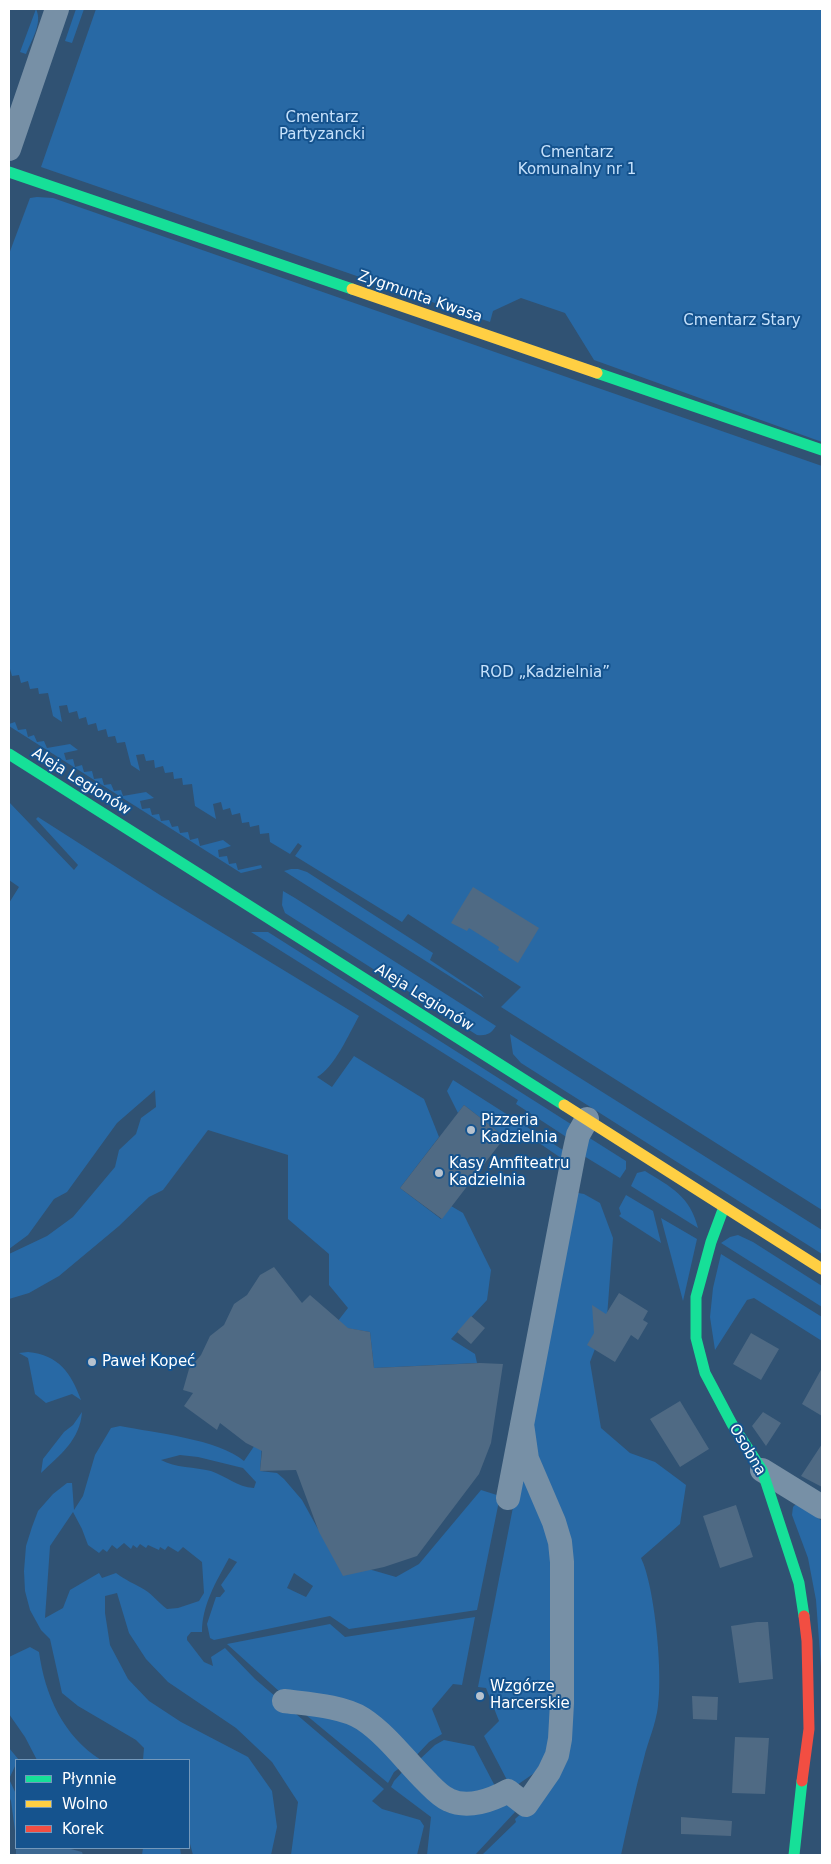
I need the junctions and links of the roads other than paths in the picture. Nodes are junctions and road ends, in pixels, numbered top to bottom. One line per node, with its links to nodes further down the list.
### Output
1 (57, 9): 2 (street)
2 (9, 149)
3 (9, 172): 4 (street, Zygmunta Kwasa)
4 (822, 450)
5 (9, 754): 6 (street, Aleja Legionów)
6 (587, 1119): 7 (street, Aleja Legionów); 9 (street)
7 (724, 1207): 8 (street, Aleja Legionów); 10 (street, Osobna)
8 (822, 1269)
9 (522, 1424): 11 (street); 13 (street)
10 (762, 1470): 12 (street); 15 (street, Osobna)
11 (508, 1498)
12 (822, 1507)
13 (284, 1701)
14 (822, 1708): 15 (street, Osobna)
15 (809, 1729): 16 (street, Osobna)
16 (794, 1855)

